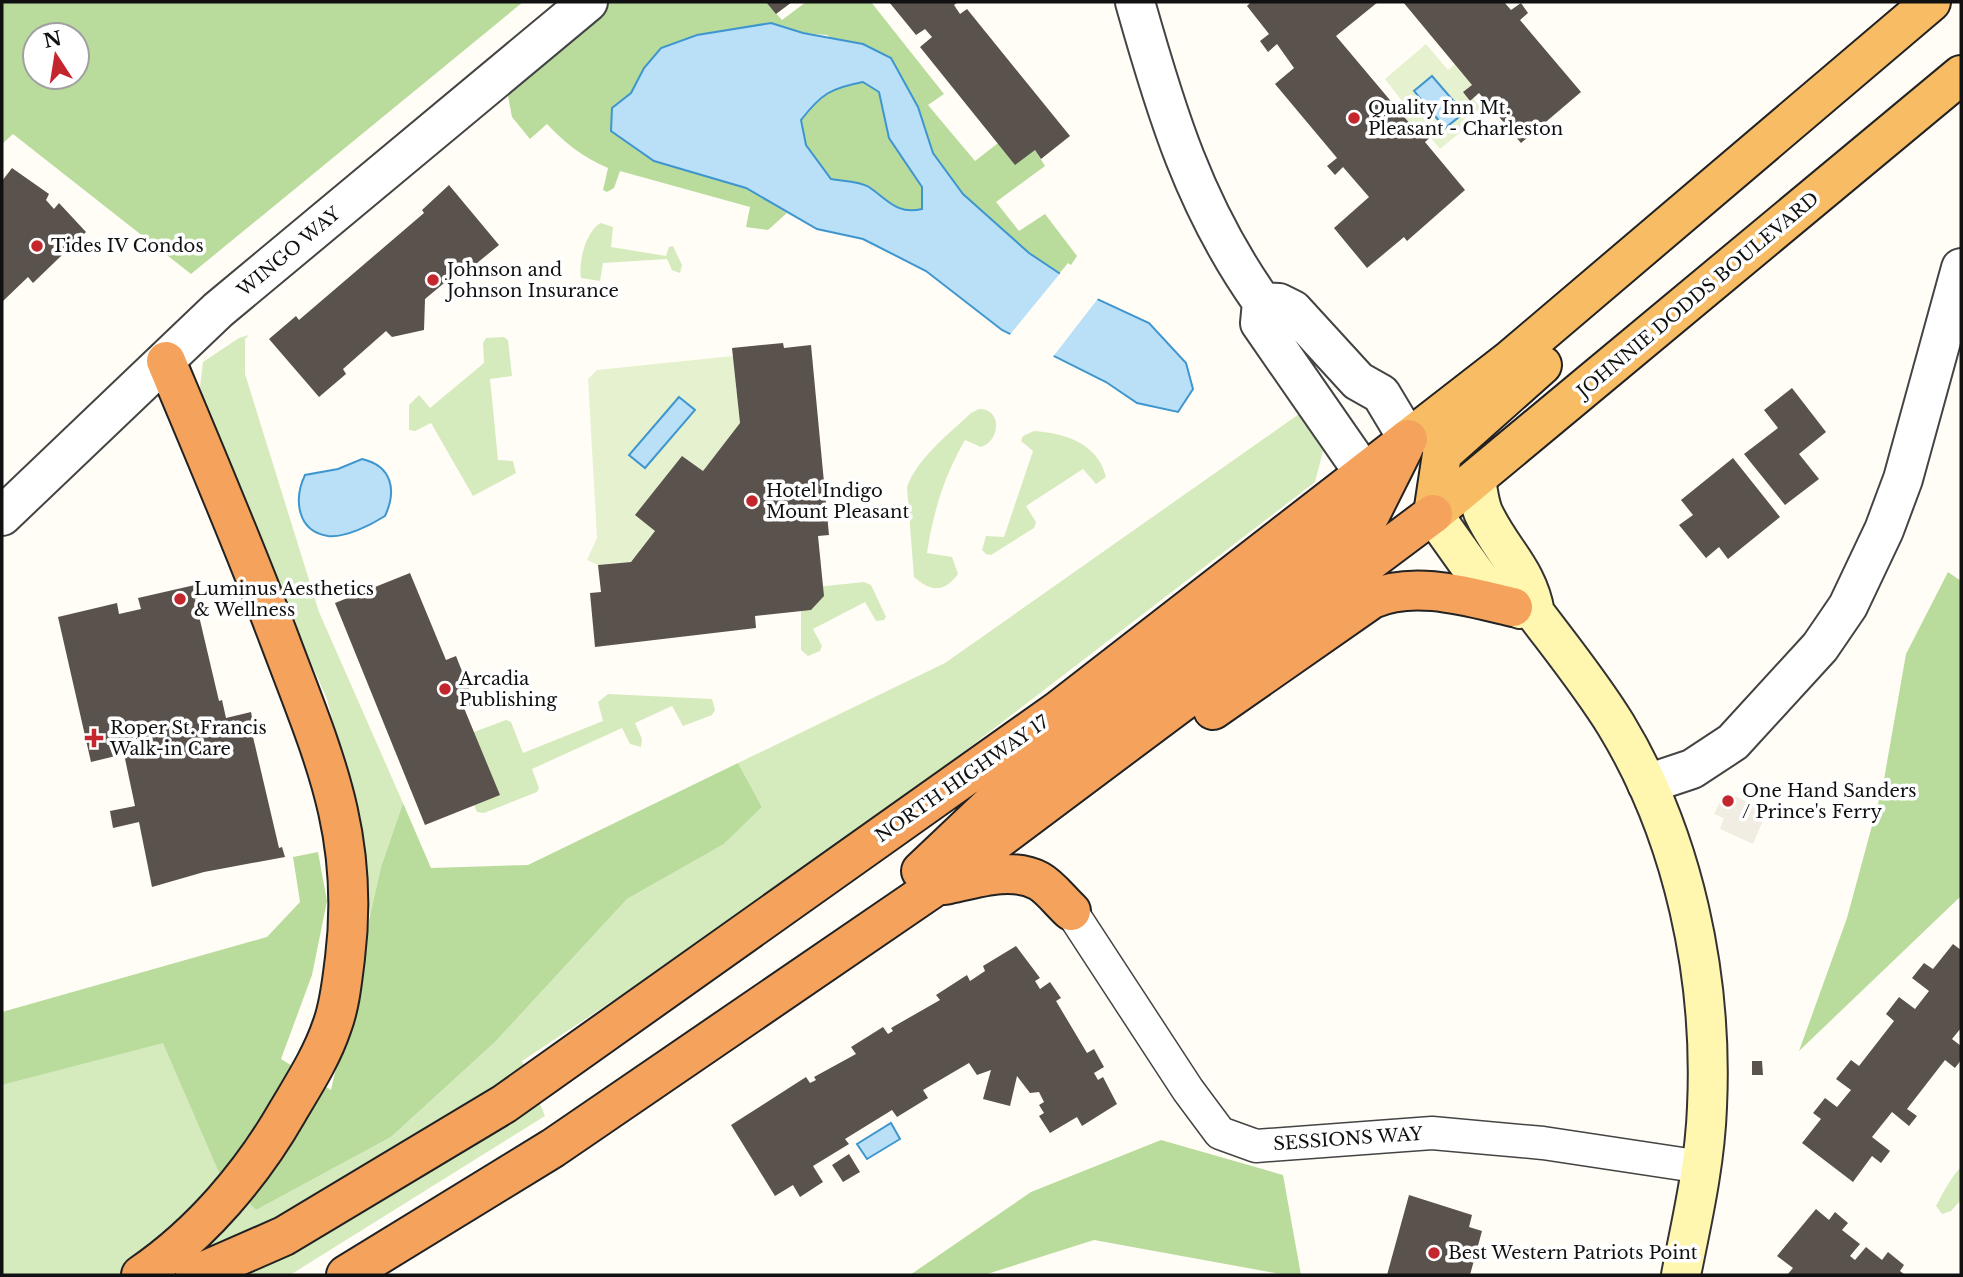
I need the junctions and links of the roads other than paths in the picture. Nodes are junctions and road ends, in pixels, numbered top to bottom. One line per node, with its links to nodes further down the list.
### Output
1 (588, 2): 8 (street, WINGO WAY)
2 (1135, 2): 7 (street)
3 (1931, 2): 5 (highway)
4 (1961, 75): 11 (highway, JOHNNIE DODDS BOULEVARD)
5 (1738, 166): 9 (highway); 12 (highway)
6 (1961, 268): 16 (street)
7 (1262, 302): 9 (street); 10 (street)
8 (166, 361): 13 (street, WINGO WAY); 21 (highway)
9 (1408, 439): 10 (highway, NORTH HIGHWAY 17); 19 (highway)
10 (1364, 473): 22 (highway, NORTH HIGHWAY 17)
11 (1475, 480): 12 (highway, JOHNNIE DODDS BOULEVARD); 14 (main road)
12 (1433, 514): 14 (main road); 15 (highway)
13 (2, 516)
14 (1524, 610): 15 (highway); 16 (main road)
15 (1090, 771): 17 (highway)
16 (1647, 784): 20 (main road)
17 (933, 888): 18 (highway); 19 (highway)
18 (1071, 911): 20 (street, SESSIONS WAY)
19 (826, 961): 23 (highway)
20 (1702, 1167): 24 (main road)
21 (141, 1275)
22 (195, 1275)
23 (346, 1275)
24 (1681, 1275)

